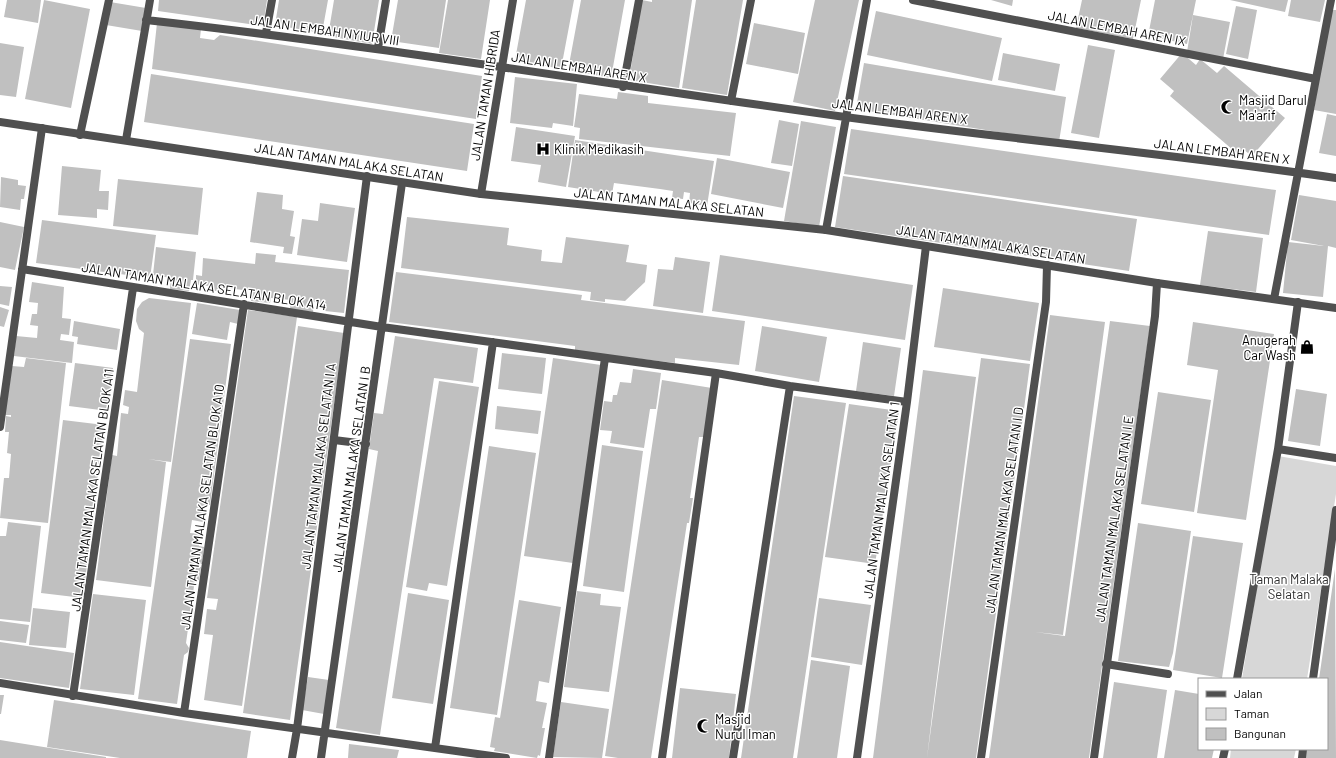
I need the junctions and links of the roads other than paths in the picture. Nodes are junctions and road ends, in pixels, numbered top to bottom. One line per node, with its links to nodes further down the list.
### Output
1 (108, 0): 21 (street)
2 (150, 0): 11 (street)
3 (272, 0): 12 (street)
4 (386, 0): 13 (street)
5 (513, 0): 14 (street, JALAN TAMAN HIBRIDA)
6 (639, 0): 16 (street)
7 (751, 0): 17 (street)
8 (867, 0): 18 (street)
9 (913, 0): 15 (street, JALAN LEMBAH AREN IX)
10 (1331, 0): 15 (street)
11 (146, 20): 12 (street, JALAN LEMBAH NYIUR VIII); 22 (street)
12 (266, 33): 13 (street, JALAN LEMBAH NYIUR VIII)
13 (378, 48): 14 (street, JALAN LEMBAH NYIUR VIII)
14 (501, 68): 16 (street, JALAN LEMBAH AREN X); 27 (street, JALAN TAMAN HIBRIDA)
15 (1316, 79): 23 (street)
16 (623, 87): 17 (street, JALAN LEMBAH AREN X)
17 (731, 101): 18 (street, JALAN LEMBAH AREN X)
18 (846, 117): 23 (street, JALAN LEMBAH AREN X); 28 (street)
19 (0, 122): 20 (street, JALAN TAMAN MALAKA SELATAN)
20 (42, 128): 21 (street, JALAN TAMAN MALAKA SELATAN); 31 (street)
21 (80, 135): 22 (street, JALAN TAMAN MALAKA SELATAN)
22 (126, 140): 24 (street, JALAN TAMAN MALAKA SELATAN)
23 (1297, 172): 25 (street, JALAN LEMBAH AREN X); 34 (street)
24 (366, 176): 26 (street, JALAN TAMAN MALAKA SELATAN); 38 (street, JALAN TAMAN MALAKA SELATAN I A)
25 (1336, 178)
26 (402, 183): 27 (street, JALAN TAMAN MALAKA SELATAN); 39 (street, JALAN TAMAN MALAKA SELATAN I B)
27 (481, 194): 28 (street, JALAN TAMAN MALAKA SELATAN)
28 (826, 230): 29 (street, JALAN TAMAN MALAKA SELATAN)
29 (926, 246): 30 (street, JALAN TAMAN MALAKA SELATAN); 44 (street, JALAN TAMAN MALAKA SELATAN 1)
30 (1047, 265): 32 (street, JALAN TAMAN MALAKA SELATAN); 68 (street, JALAN TAMAN MALAKA SELATAN I D)
31 (22, 269): 33 (street, JALAN TAMAN MALAKA SELATAN BLOK A14); 45 (street)
32 (1157, 283): 34 (street, JALAN TAMAN MALAKA SELATAN); 51 (street, JALAN TAMAN MALAKA SELATAN I E)
33 (133, 288): 36 (street, JALAN TAMAN MALAKA SELATAN BLOK A14); 56 (street, JALAN TAMAN MALAKA SELATAN BLOK A11)
34 (1274, 299): 35 (street, JALAN TAMAN MALAKA SELATAN)
35 (1298, 302): 37 (street, JALAN TAMAN MALAKA SELATAN); 48 (street)
36 (244, 304): 38 (street, JALAN TAMAN MALAKA SELATAN BLOK A14); 57 (street, JALAN TAMAN MALAKA SELATAN BLOK A10)
37 (1336, 308)
38 (349, 321): 39 (street, JALAN TAMAN MALAKA SELATAN BLOK A14); 46 (street, JALAN TAMAN MALAKA SELATAN I A)
39 (382, 327): 40 (street, JALAN TAMAN MALAKA SELATAN BLOK A14); 47 (street, JALAN TAMAN MALAKA SELATAN I B)
40 (493, 342): 41 (street, JALAN TAMAN MALAKA SELATAN BLOK A14); 60 (street)
41 (605, 358): 42 (street, JALAN TAMAN MALAKA SELATAN BLOK A14); 64 (street)
42 (716, 373): 43 (street, JALAN TAMAN MALAKA SELATAN BLOK A14); 65 (street)
43 (790, 386): 44 (street, JALAN TAMAN MALAKA SELATAN BLOK A14); 66 (street)
44 (907, 402): 67 (street, JALAN TAMAN MALAKA SELATAN 1)
45 (0, 427)
46 (334, 440): 47 (street); 58 (street, JALAN TAMAN MALAKA SELATAN I A)
47 (366, 444): 59 (street, JALAN TAMAN MALAKA SELATAN I B)
48 (1278, 449): 49 (street); 53 (street)
49 (1336, 458)
50 (1336, 510): 54 (street)
51 (1106, 664): 52 (street); 69 (street, JALAN TAMAN MALAKA SELATAN I E)
52 (1168, 674)
53 (1237, 678)
54 (1313, 678)
55 (0, 683): 56 (street)
56 (73, 696): 57 (street)
57 (184, 713): 58 (street)
58 (297, 729): 59 (street); 61 (street, JALAN TAMAN MALAKA SELATAN I A)
59 (326, 732): 60 (street); 62 (street, JALAN TAMAN MALAKA SELATAN I B)
60 (435, 748): 63 (street)
61 (292, 758)
62 (321, 758)
63 (506, 758)
64 (549, 758)
65 (662, 758)
66 (733, 758)
67 (857, 758)
68 (981, 758)
69 (1094, 758)

